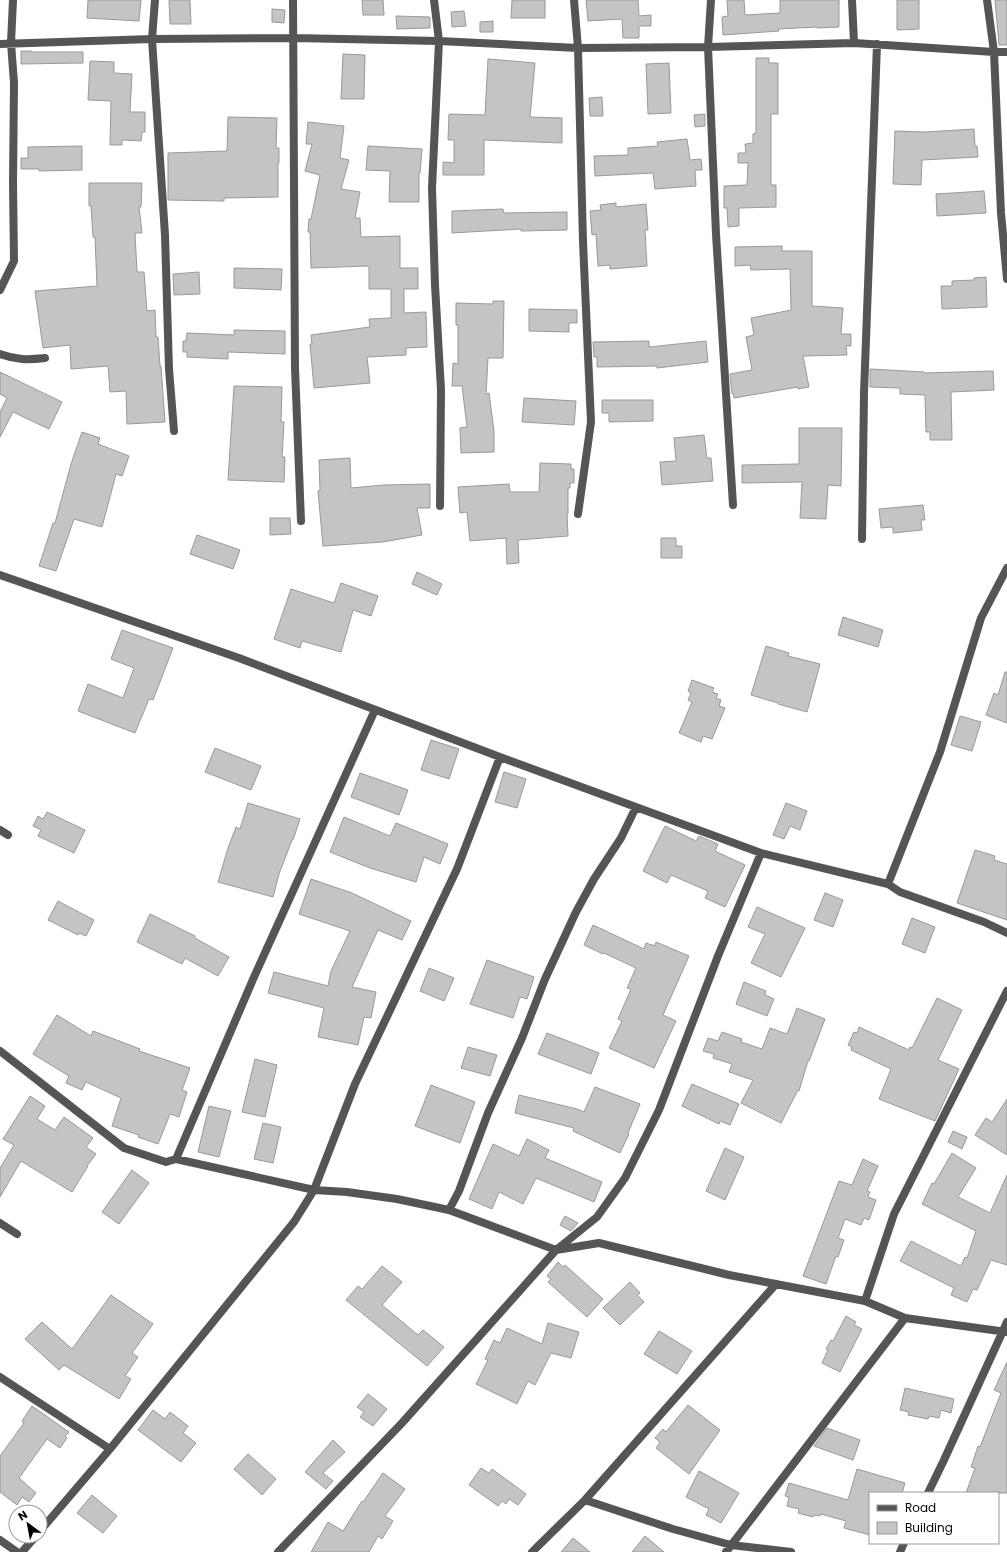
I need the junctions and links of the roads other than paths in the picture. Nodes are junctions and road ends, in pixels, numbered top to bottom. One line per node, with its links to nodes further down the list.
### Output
1 (13, 0): 12 (street)
2 (155, 0): 10 (street)
3 (293, 0): 9 (street)
4 (434, 0): 11 (street)
5 (574, 0): 17 (street)
6 (711, 0): 16 (street)
7 (852, 0): 13 (street)
8 (986, 0): 18 (street)
9 (294, 38): 10 (street); 11 (street); 28 (street)
10 (152, 39): 12 (street); 24 (street)
11 (439, 41): 17 (street); 26 (street)
12 (11, 43): 14 (street); 21 (street)
13 (854, 43): 15 (street); 16 (street)
14 (0, 44)
15 (876, 44): 18 (street); 29 (street)
16 (708, 47): 17 (street); 25 (street)
17 (578, 48): 27 (street)
18 (994, 52): 19 (street); 20 (street)
19 (1007, 52)
20 (1007, 279)
21 (0, 290)
22 (0, 354): 23 (street)
23 (45, 358)
24 (174, 431)
25 (733, 505)
26 (440, 506)
27 (578, 514)
28 (301, 521)
29 (862, 539)
30 (1007, 568): 38 (street)
31 (0, 575): 32 (street)
32 (376, 710): 33 (street); 42 (street)
33 (500, 756): 34 (street); 43 (street)
34 (636, 807): 37 (street); 44 (street)
35 (0, 830): 36 (street)
36 (8, 835)
37 (761, 853): 38 (street); 47 (street)
38 (888, 884): 39 (street)
39 (1007, 933)
40 (1007, 991): 49 (street)
41 (0, 1051): 42 (street)
42 (176, 1159): 43 (street)
43 (314, 1190): 44 (street); 54 (street)
44 (449, 1210): 47 (street)
45 (0, 1222): 46 (street)
46 (17, 1234)
47 (556, 1250): 48 (street); 63 (street)
48 (776, 1284): 49 (street); 56 (street)
49 (865, 1302): 50 (street)
50 (905, 1318): 52 (street); 60 (street)
51 (1007, 1322): 52 (street)
52 (1005, 1332): 55 (street)
53 (0, 1377): 54 (street)
54 (110, 1449): 57 (street)
55 (928, 1492)
56 (585, 1500): 60 (street); 64 (street)
57 (48, 1522)
58 (0, 1540): 61 (street)
59 (29, 1544): 62 (street)
60 (731, 1545): 65 (street); 66 (street)
61 (16, 1552)
62 (22, 1552)
63 (278, 1552)
64 (532, 1552)
65 (726, 1552)
66 (791, 1552)

